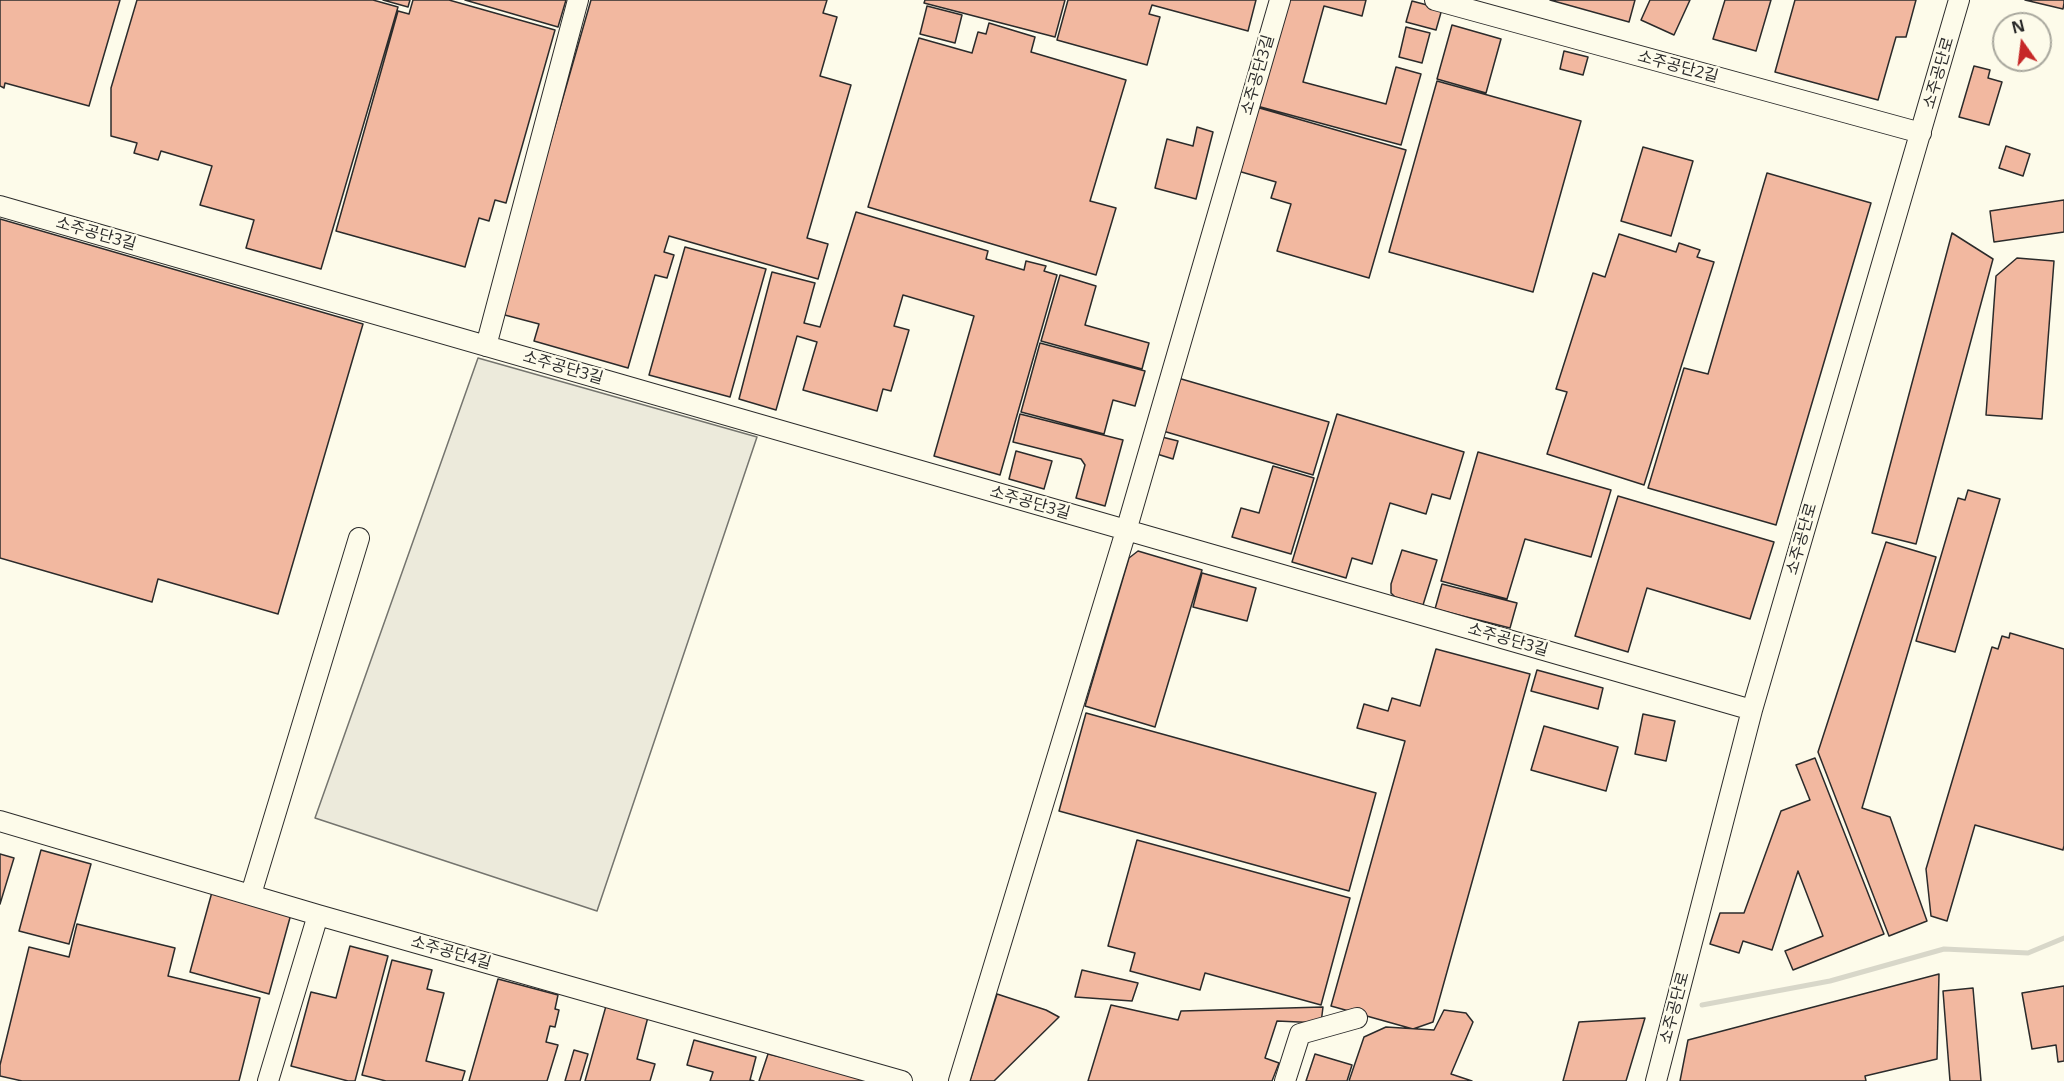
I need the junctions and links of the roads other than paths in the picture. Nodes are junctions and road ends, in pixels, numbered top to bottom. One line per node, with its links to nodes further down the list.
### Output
1 (578, 0): 7 (street)
2 (1280, 0): 8 (street, 소주공단3길)
3 (1435, 0): 5 (street, 소주공단2길)
4 (1959, 0): 5 (street, 소주공단로)
5 (1921, 134): 10 (street, 소주공단로)
6 (0, 206): 7 (street, 소주공단3길)
7 (486, 346): 8 (street, 소주공단3길)
8 (1126, 531): 10 (street, 소주공단3길); 17 (street)
9 (359, 538): 12 (street)
10 (1752, 710): 19 (street, 소주공단로)
11 (0, 821): 12 (street, 소주공단4길)
12 (251, 894): 13 (street, 소주공단4길)
13 (318, 915): 15 (street); 16 (street, 소주공단4길)
14 (1357, 1018): 18 (street)
15 (268, 1081)
16 (902, 1081)
17 (959, 1081)
18 (1285, 1081)
19 (1656, 1081)

